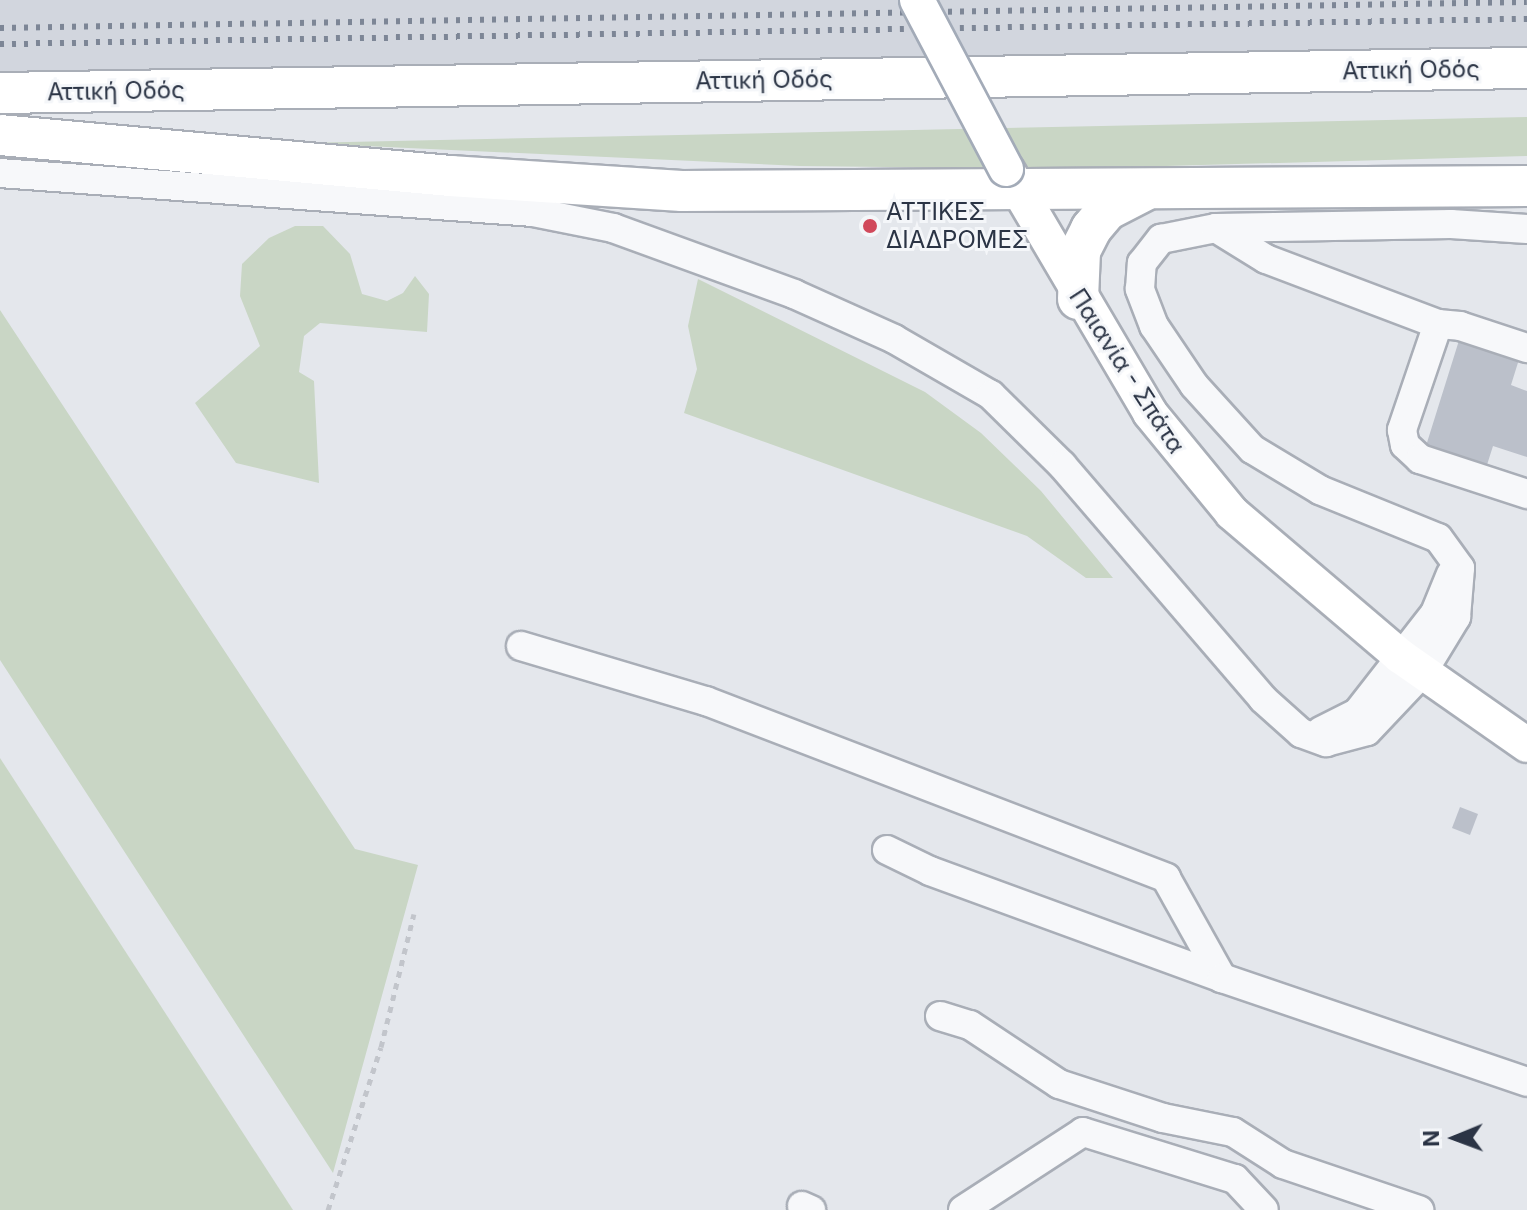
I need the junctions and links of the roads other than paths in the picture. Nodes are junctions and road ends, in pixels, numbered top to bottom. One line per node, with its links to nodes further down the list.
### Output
1 (917, 0): 6 (main road, Παιανία - Σπάτα, bridge)
2 (1527, 68): 3 (highway, Αττική Οδός)
3 (0, 93)
4 (0, 135): 6 (highway)
5 (0, 173): 16 (street)
6 (1012, 180): 8 (highway); 11 (main road, Παιανία - Σπάτα)
7 (1527, 186): 8 (highway)
8 (1151, 189): 11 (highway)
9 (1216, 228): 10 (street); 12 (street); 16 (street)
10 (1527, 229)
11 (1078, 299): 16 (main road, Παιανία - Σπάτα)
12 (1438, 324): 13 (street); 14 (street)
13 (1527, 348)
14 (1527, 494)
15 (521, 646): 19 (street)
16 (1411, 664): 17 (main road, Παιανία - Σπάτα)
17 (1527, 745)
18 (887, 850): 19 (street)
19 (1222, 978): 21 (street)
20 (940, 1016): 24 (street)
21 (1527, 1082)
22 (963, 1210): 23 (street)
23 (1264, 1210)
24 (1419, 1210)

